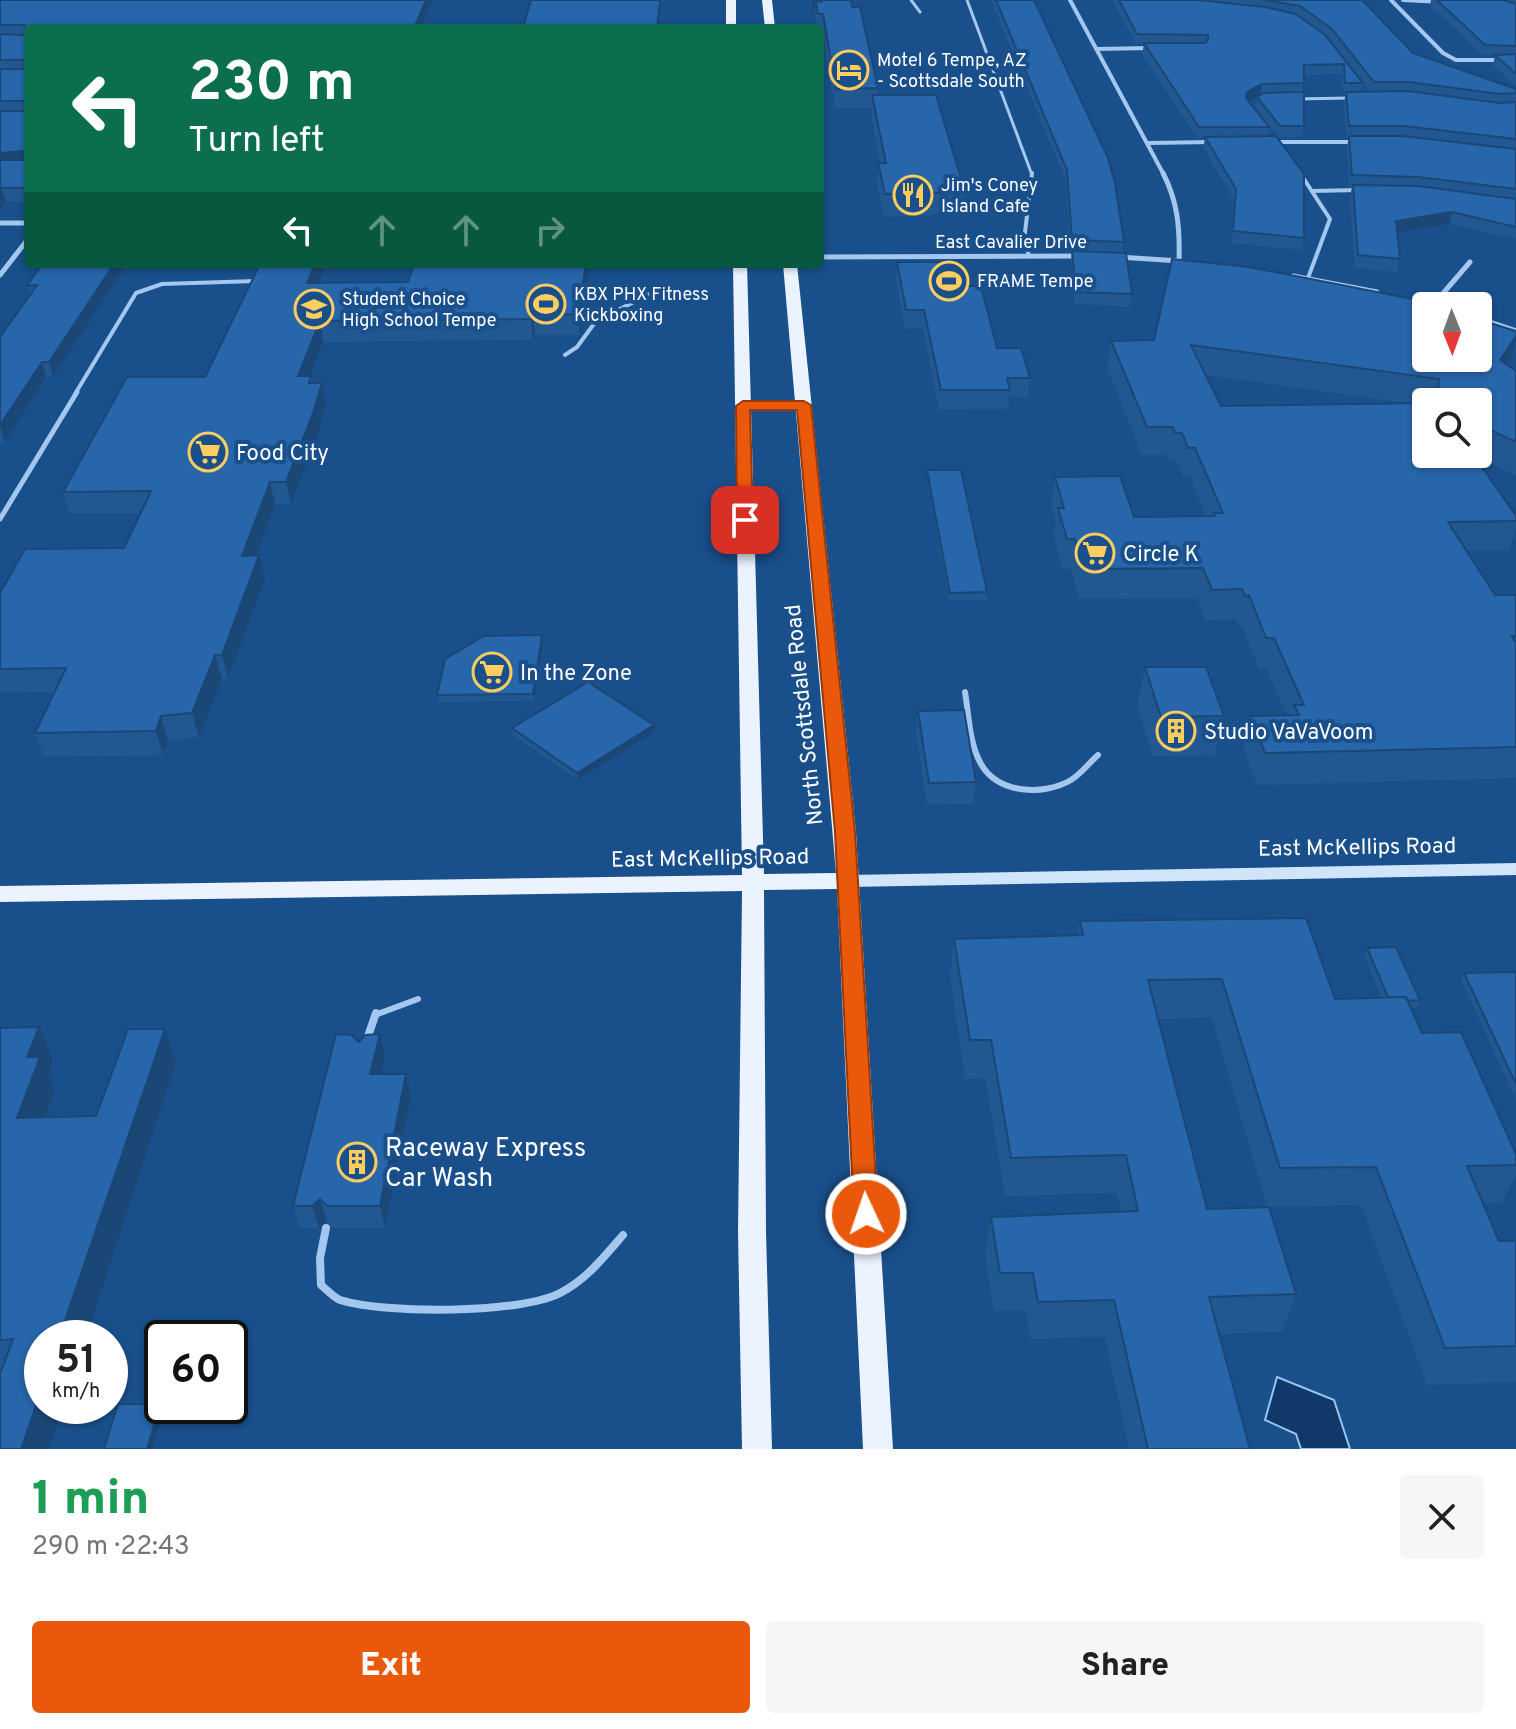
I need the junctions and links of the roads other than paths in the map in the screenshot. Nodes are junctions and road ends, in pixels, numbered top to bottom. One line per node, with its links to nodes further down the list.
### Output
1 (731, 0): 10 (main road)
2 (767, 0): 11 (main road)
3 (911, 0): 9 (lane)
4 (967, 0): 29 (lane)
5 (1070, 0): 13 (street)
6 (1391, 0): 14 (street)
7 (1403, 0): 8 (street)
8 (1448, 2)
9 (920, 12)
10 (731, 24)
11 (770, 24)
12 (1160, 48): 13 (street)
13 (1096, 49): 21 (street)
14 (1514, 60)
15 (1354, 98): 16 (lane)
16 (1292, 99)
17 (1273, 139): 19 (street); 20 (street); 22 (lane)
18 (1218, 142): 21 (street)
19 (1261, 142)
20 (1370, 142)
21 (1149, 143): 33 (street)
22 (1280, 148)
23 (1297, 169): 25 (lane)
24 (1361, 190): 25 (lane)
25 (1313, 191): 40 (lane)
26 (0, 223): 27 (street)
27 (24, 223)
28 (24, 244): 39 (street)
29 (1029, 255): 30 (street, East Cavalier Drive); 31 (street, East Cavalier Drive)
30 (1086, 256)
31 (824, 257)
32 (1115, 257): 33 (street, East Cavalier Drive)
33 (1179, 261): 34 (street, East Cavalier Drive)
34 (1194, 262)
35 (1470, 262): 43 (street)
36 (740, 268): 51 (main road, North Scottsdale Road)
37 (790, 268): 50 (main road, North Scottsdale Road)
38 (1280, 274): 40 (street)
39 (0, 275)
40 (1308, 278): 42 (street)
41 (266, 279): 52 (lane)
42 (1379, 292)
43 (1446, 292)
44 (650, 294): 49 (lane)
45 (1406, 299): 46 (street)
46 (1412, 300)
47 (1492, 323): 48 (street)
48 (1516, 331)
49 (565, 355)
50 (804, 405): 51 (lane); 56 (main road, North Scottsdale Road)
51 (743, 406): 57 (main road, North Scottsdale Road)
52 (0, 519)
53 (965, 692): 54 (lane)
54 (1098, 755)
55 (1516, 869): 56 (street, East McKellips Road)
56 (848, 881): 57 (main road, East McKellips Road); 64 (main road, North Scottsdale Road)
57 (753, 882): 58 (main road, East McKellips Road); 63 (main road, North Scottsdale Road)
58 (0, 894)
59 (418, 999): 60 (lane)
60 (363, 1057)
61 (326, 1228): 62 (lane)
62 (623, 1235)
63 (757, 1449)
64 (878, 1449)

